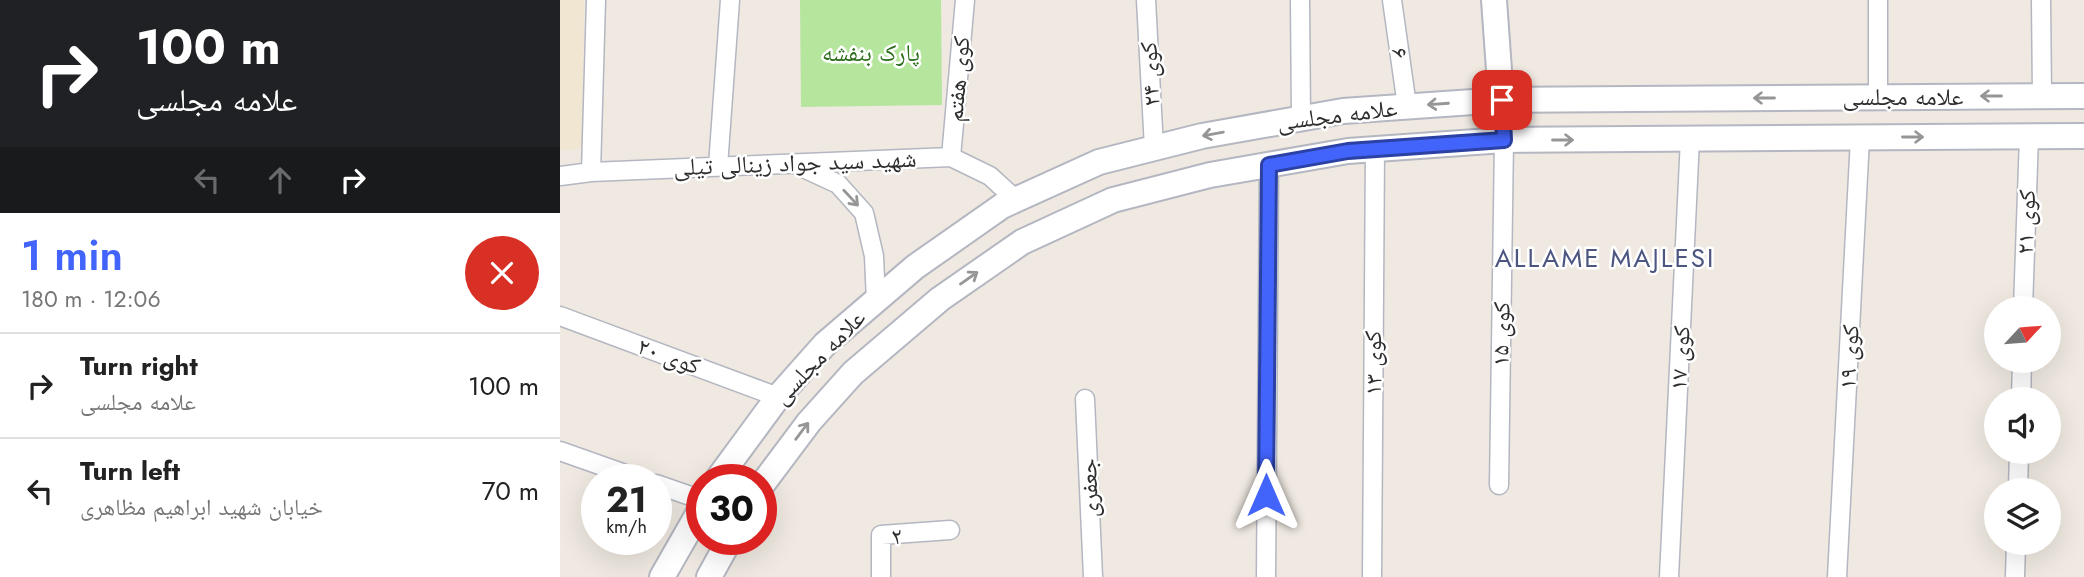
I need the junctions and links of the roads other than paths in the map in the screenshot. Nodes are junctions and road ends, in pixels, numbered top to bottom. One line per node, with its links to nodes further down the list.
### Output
1 (596, 0): 27 (street)
2 (730, 0): 26 (street)
3 (965, 0): 23 (street, کوی هفتم)
4 (1146, 0): 21 (street, کوی ۲۴)
5 (1300, 0): 15 (street)
6 (1392, 0): 14 (street, ۶)
7 (1494, 0): 13 (main road)
8 (1878, 0): 12 (street)
9 (2041, 0): 10 (street)
10 (2042, 96): 11 (main road, علامه مجلسی); 12 (main road, علامه مجلسی, one-way to 12)
11 (2084, 96)
12 (1878, 97): 13 (main road, علامه مجلسی, one-way to 13)
13 (1502, 100): 14 (main road, علامه مجلسی, one-way to 14); 20 (main road)
14 (1407, 106): 15 (main road, علامه مجلسی)
15 (1301, 118): 21 (main road, علامه مجلسی, one-way to 21)
16 (2029, 136): 17 (main road, علامه مجلسی); 18 (main road, علامه مجلسی, one-way to 16); 31 (street, کوی ۲۱)
17 (2084, 136)
18 (1860, 138): 19 (main road, علامه مجلسی); 52 (street, کوی ۱۹)
19 (1690, 139): 20 (main road, علامه مجلسی, one-way to 19); 51 (street, کوی ۱۷)
20 (1504, 140): 22 (main road, علامه مجلسی); 40 (street, کوی ۱۵)
21 (1154, 148): 29 (main road, علامه مجلسی)
22 (1375, 149): 25 (main road, علامه مجلسی); 50 (street, کوی ۱۳)
23 (951, 157): 24 (street, شهید سید جواد زینالی تیلی); 29 (street, شهید سید جواد زینالی تیلی)
24 (793, 164): 26 (street, شهید سید جواد زینالی تیلی); 32 (street, one-way to 32)
25 (1269, 165): 30 (main road, علامه مجلسی); 49 (street)
26 (718, 166): 27 (street, شهید سید جواد زینالی تیلی)
27 (591, 172): 28 (street, شهید سید جواد زینالی تیلی)
28 (560, 176)
29 (1016, 200): 30 (main road); 32 (main road, علامه مجلسی)
30 (1036, 235): 39 (main road, علامه مجلسی, one-way to 30)
31 (2024, 296)
32 (876, 300): 34 (main road, علامه مجلسی)
33 (560, 316): 34 (street, کوی ۲۰)
34 (778, 397): 38 (main road, علامه مجلسی)
35 (1085, 399): 48 (street, جعفری)
36 (560, 451): 37 (street)
37 (597, 464)
38 (729, 464)
39 (777, 465)
40 (1499, 485)
41 (950, 530): 47 (street, ۲)
42 (686, 535): 45 (main road)
43 (721, 555): 46 (main road)
44 (2016, 555): 53 (street)
45 (662, 577)
46 (709, 577)
47 (881, 577)
48 (1093, 577)
49 (1266, 577)
50 (1372, 577)
51 (1670, 577)
52 (1838, 577)
53 (2015, 577)

